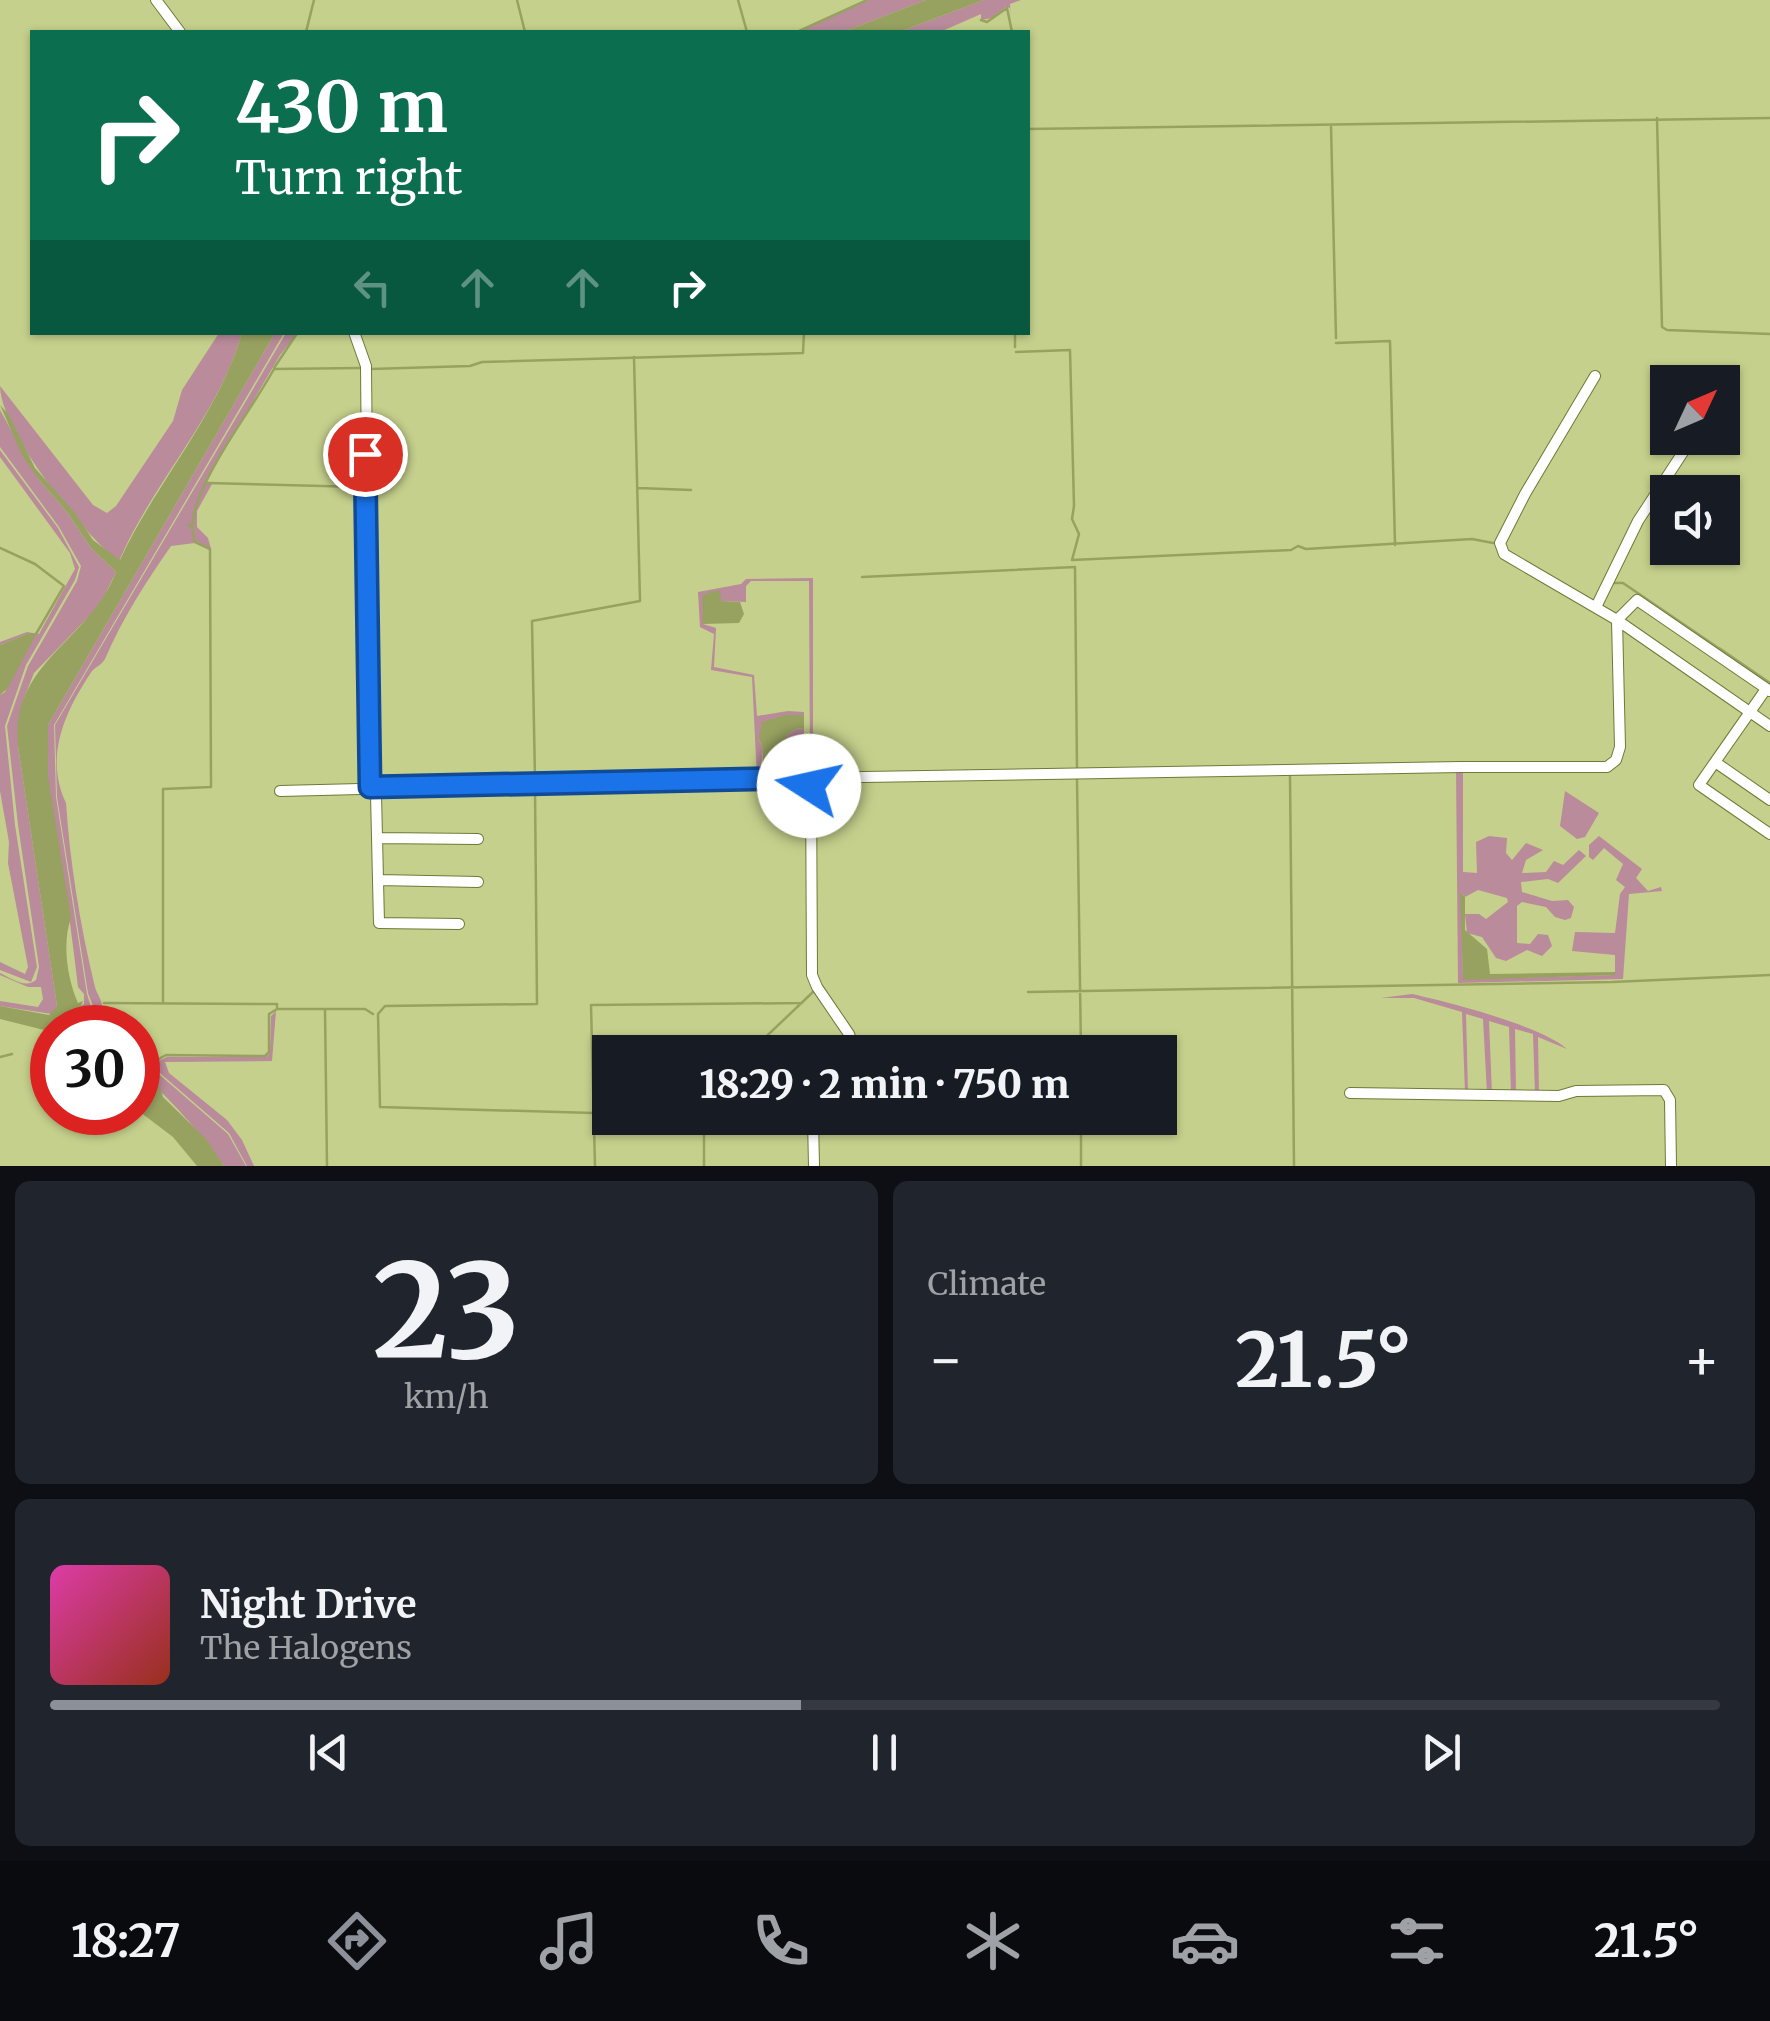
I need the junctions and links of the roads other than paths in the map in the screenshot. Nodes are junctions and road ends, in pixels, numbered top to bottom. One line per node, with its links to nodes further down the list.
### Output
1 (156, 0): 2 (street)
2 (178, 30)
3 (355, 335): 13 (street)
4 (1595, 376): 6 (street)
5 (1682, 455): 6 (street)
6 (1596, 607): 7 (street)
7 (1617, 620): 8 (street); 9 (street); 12 (street)
8 (1768, 690): 9 (street)
9 (1750, 712): 10 (street); 11 (street)
10 (1770, 726)
11 (1715, 762): 15 (street); 16 (street)
12 (811, 780): 13 (street); 22 (street)
13 (370, 787): 14 (street); 17 (street)
14 (280, 791)
15 (1770, 800)
16 (1770, 834)
17 (377, 838): 18 (street); 19 (street)
18 (478, 838)
19 (380, 880): 20 (street); 21 (street)
20 (478, 882)
21 (458, 924)
22 (849, 1035)
23 (1350, 1093): 26 (street)
24 (813, 1135): 25 (street)
25 (814, 1166)
26 (1671, 1166)

